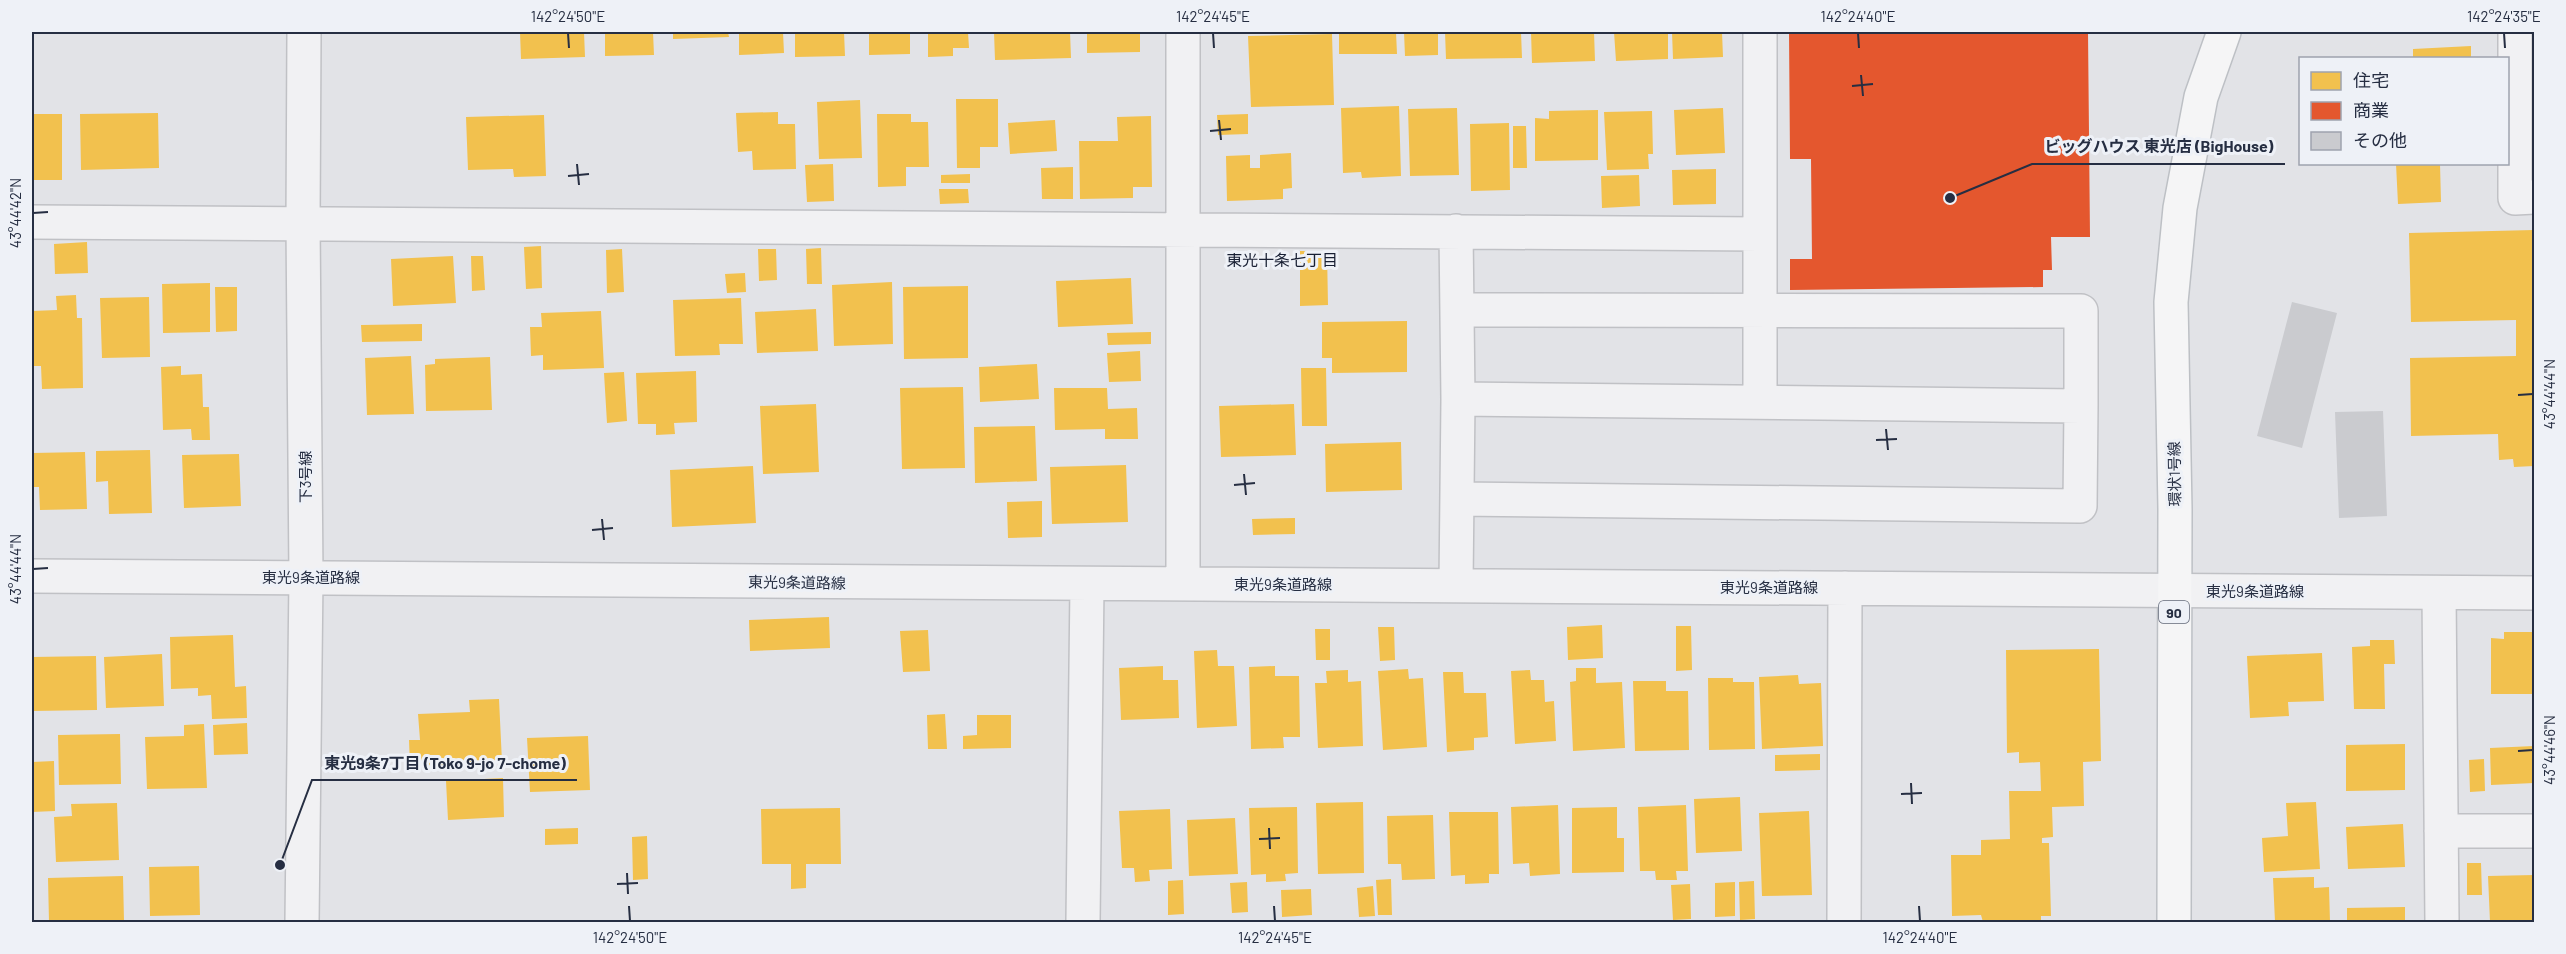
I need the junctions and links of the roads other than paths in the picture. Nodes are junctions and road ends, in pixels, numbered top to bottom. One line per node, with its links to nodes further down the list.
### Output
1 (304, 32): 8 (street, 下3号線)
2 (1183, 32): 9 (street)
3 (1760, 32): 11 (street)
4 (2224, 32): 24 (main road, 環状1号線 / 90)
5 (2515, 32): 6 (street)
6 (2535, 198)
7 (32, 222): 8 (street)
8 (303, 223): 9 (street); 19 (street, 下3号線)
9 (1182, 230): 10 (street); 20 (street)
10 (1456, 231): 11 (street); 12 (street)
11 (1759, 234): 13 (street)
12 (1456, 310): 13 (street); 14 (street)
13 (1759, 311): 15 (street); 16 (street)
14 (1458, 399): 15 (street); 17 (street)
15 (1760, 402): 16 (street)
16 (2081, 406): 17 (street)
17 (1457, 499): 22 (street)
18 (32, 576): 19 (street, 東光9条道路線)
19 (306, 577): 21 (street, 東光9条道路線); 29 (street, 下3号線)
20 (1183, 584): 21 (street, 東光9条道路線); 22 (street, 東光9条道路線)
21 (1087, 585): 30 (street)
22 (1456, 585): 23 (street, 東光9条道路線)
23 (1845, 588): 24 (street, 東光9条道路線); 31 (street)
24 (2174, 591): 25 (street, 東光9条道路線); 32 (main road, 環状1号線 / 90)
25 (2439, 592): 26 (street, 東光9条道路線); 27 (street)
26 (2535, 593)
27 (2440, 831): 28 (street); 33 (street)
28 (2535, 831)
29 (302, 922)
30 (1083, 922)
31 (1844, 922)
32 (2174, 922)
33 (2442, 922)

